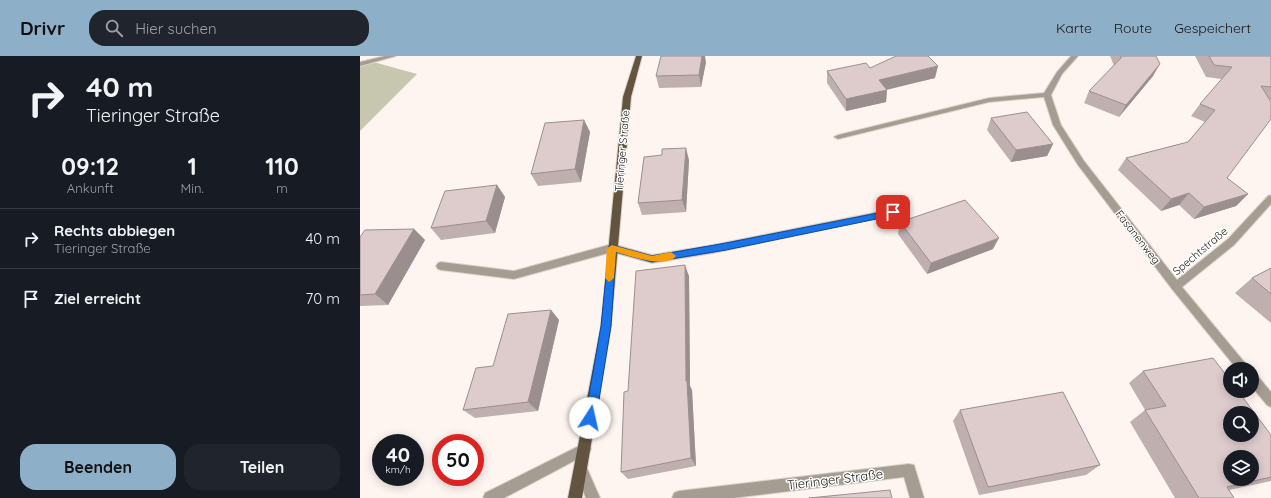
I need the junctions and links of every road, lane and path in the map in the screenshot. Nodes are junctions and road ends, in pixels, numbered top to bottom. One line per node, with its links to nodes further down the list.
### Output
1 (393, 56): 4 (street)
2 (639, 56): 9 (main road, Tieringer Straße)
3 (1075, 56): 5 (street)
4 (360, 64)
5 (1048, 95): 6 (street); 11 (street, Fasanenweg)
6 (838, 137)
7 (1271, 198): 11 (street, Spechtstraße)
8 (893, 212): 9 (street)
9 (612, 248): 10 (street); 15 (main road, Tieringer Straße)
10 (440, 266)
11 (1176, 286): 12 (street, Fasanenweg)
12 (1238, 362)
13 (1259, 387): 14 (street)
14 (1271, 402)
15 (585, 449): 16 (main road, Tieringer Straße); 18 (street)
16 (580, 471): 19 (main road, Tieringer Straße); 20 (street)
17 (732, 495): 21 (street, Tieringer Straße); 22 (street, Tieringer Straße)
18 (490, 498)
19 (575, 498)
20 (593, 498)
21 (679, 498)
22 (917, 498)

